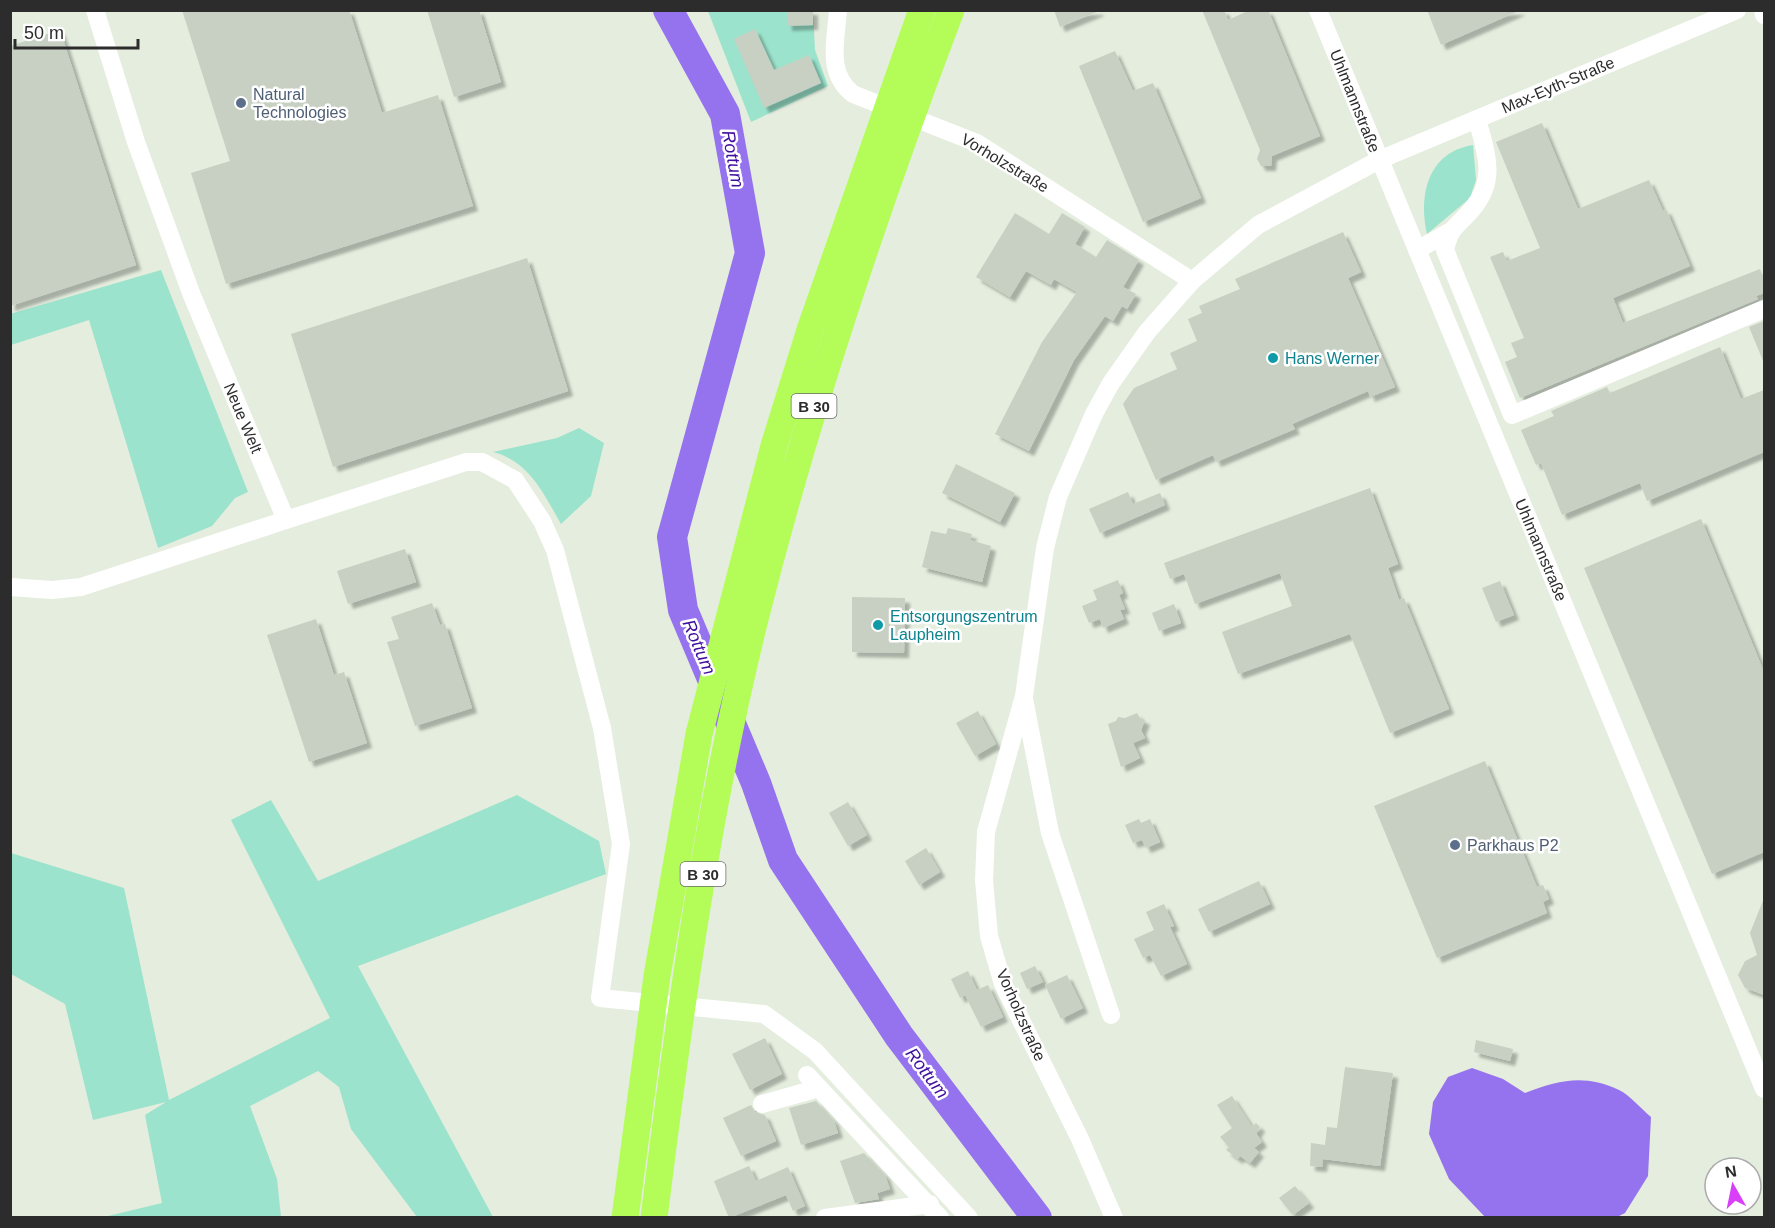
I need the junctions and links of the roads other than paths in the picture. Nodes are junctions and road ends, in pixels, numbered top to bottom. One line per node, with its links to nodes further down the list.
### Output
1 (95, 10): 17 (street, Neue Welt)
2 (838, 10): 15 (street, Vorholzstraße)
3 (922, 10): 9 (highway, B 30)
4 (951, 10): 9 (highway, B 30)
5 (1318, 10): 12 (street, Uhlmannstraße)
6 (1737, 10): 10 (street, Max-Eyth-Straße)
7 (1762, 10): 8 (street)
8 (1764, 15)
9 (908, 85): 11 (highway, B 30)
10 (1476, 119): 12 (street, Max-Eyth-Straße); 13 (street)
11 (891, 132): 24 (highway, B 30); 25 (highway, B 30)
12 (1379, 160): 14 (street, Uhlmannstraße); 15 (street, Vorholzstraße)
13 (1449, 232): 14 (street); 16 (street)
14 (1417, 250): 21 (street, Uhlmannstraße)
15 (1192, 281): 19 (street, Vorholzstraße)
16 (1764, 309)
17 (286, 520): 18 (street); 27 (street)
18 (10, 587)
19 (1024, 696): 20 (street, Vorholzstraße); 28 (street, Vorholzstraße)
20 (1111, 1015)
21 (1764, 1089)
22 (762, 1104): 23 (street)
23 (935, 1211): 26 (street)
24 (625, 1218)
25 (654, 1218)
26 (825, 1218)
27 (969, 1218)
28 (1114, 1218)

